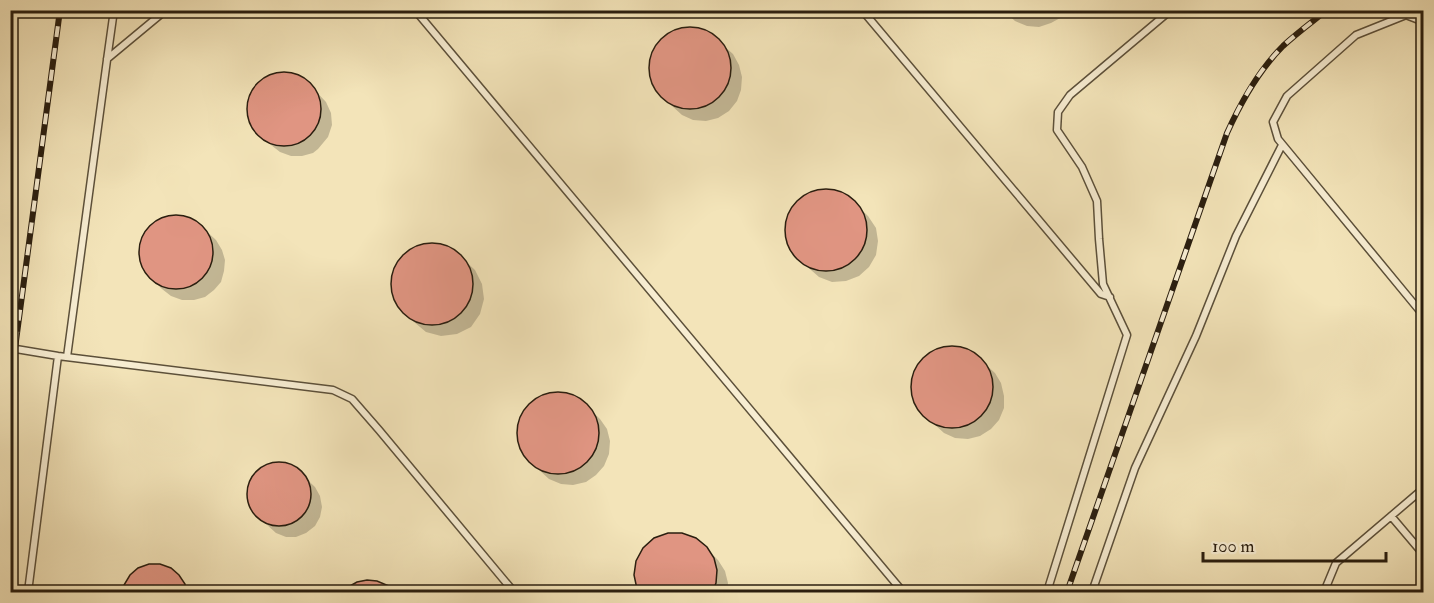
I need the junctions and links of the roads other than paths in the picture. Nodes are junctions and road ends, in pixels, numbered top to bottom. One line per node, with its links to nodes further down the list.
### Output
1 (114, 10): 7 (lane)
2 (166, 10): 7 (lane)
3 (415, 10): 19 (lane)
4 (862, 10): 9 (lane)
5 (1171, 10): 9 (lane)
6 (1424, 22): 8 (lane)
7 (106, 60): 13 (lane)
8 (1282, 145): 10 (lane); 21 (lane)
9 (1110, 297): 20 (lane)
10 (1424, 316)
11 (13, 348): 12 (lane)
12 (58, 356): 13 (lane); 17 (lane)
13 (67, 357): 18 (lane)
14 (1424, 488): 15 (lane)
15 (1391, 516): 16 (lane); 22 (lane)
16 (1424, 555)
17 (28, 592)
18 (514, 592)
19 (903, 592)
20 (1047, 592)
21 (1092, 592)
22 (1324, 592)

